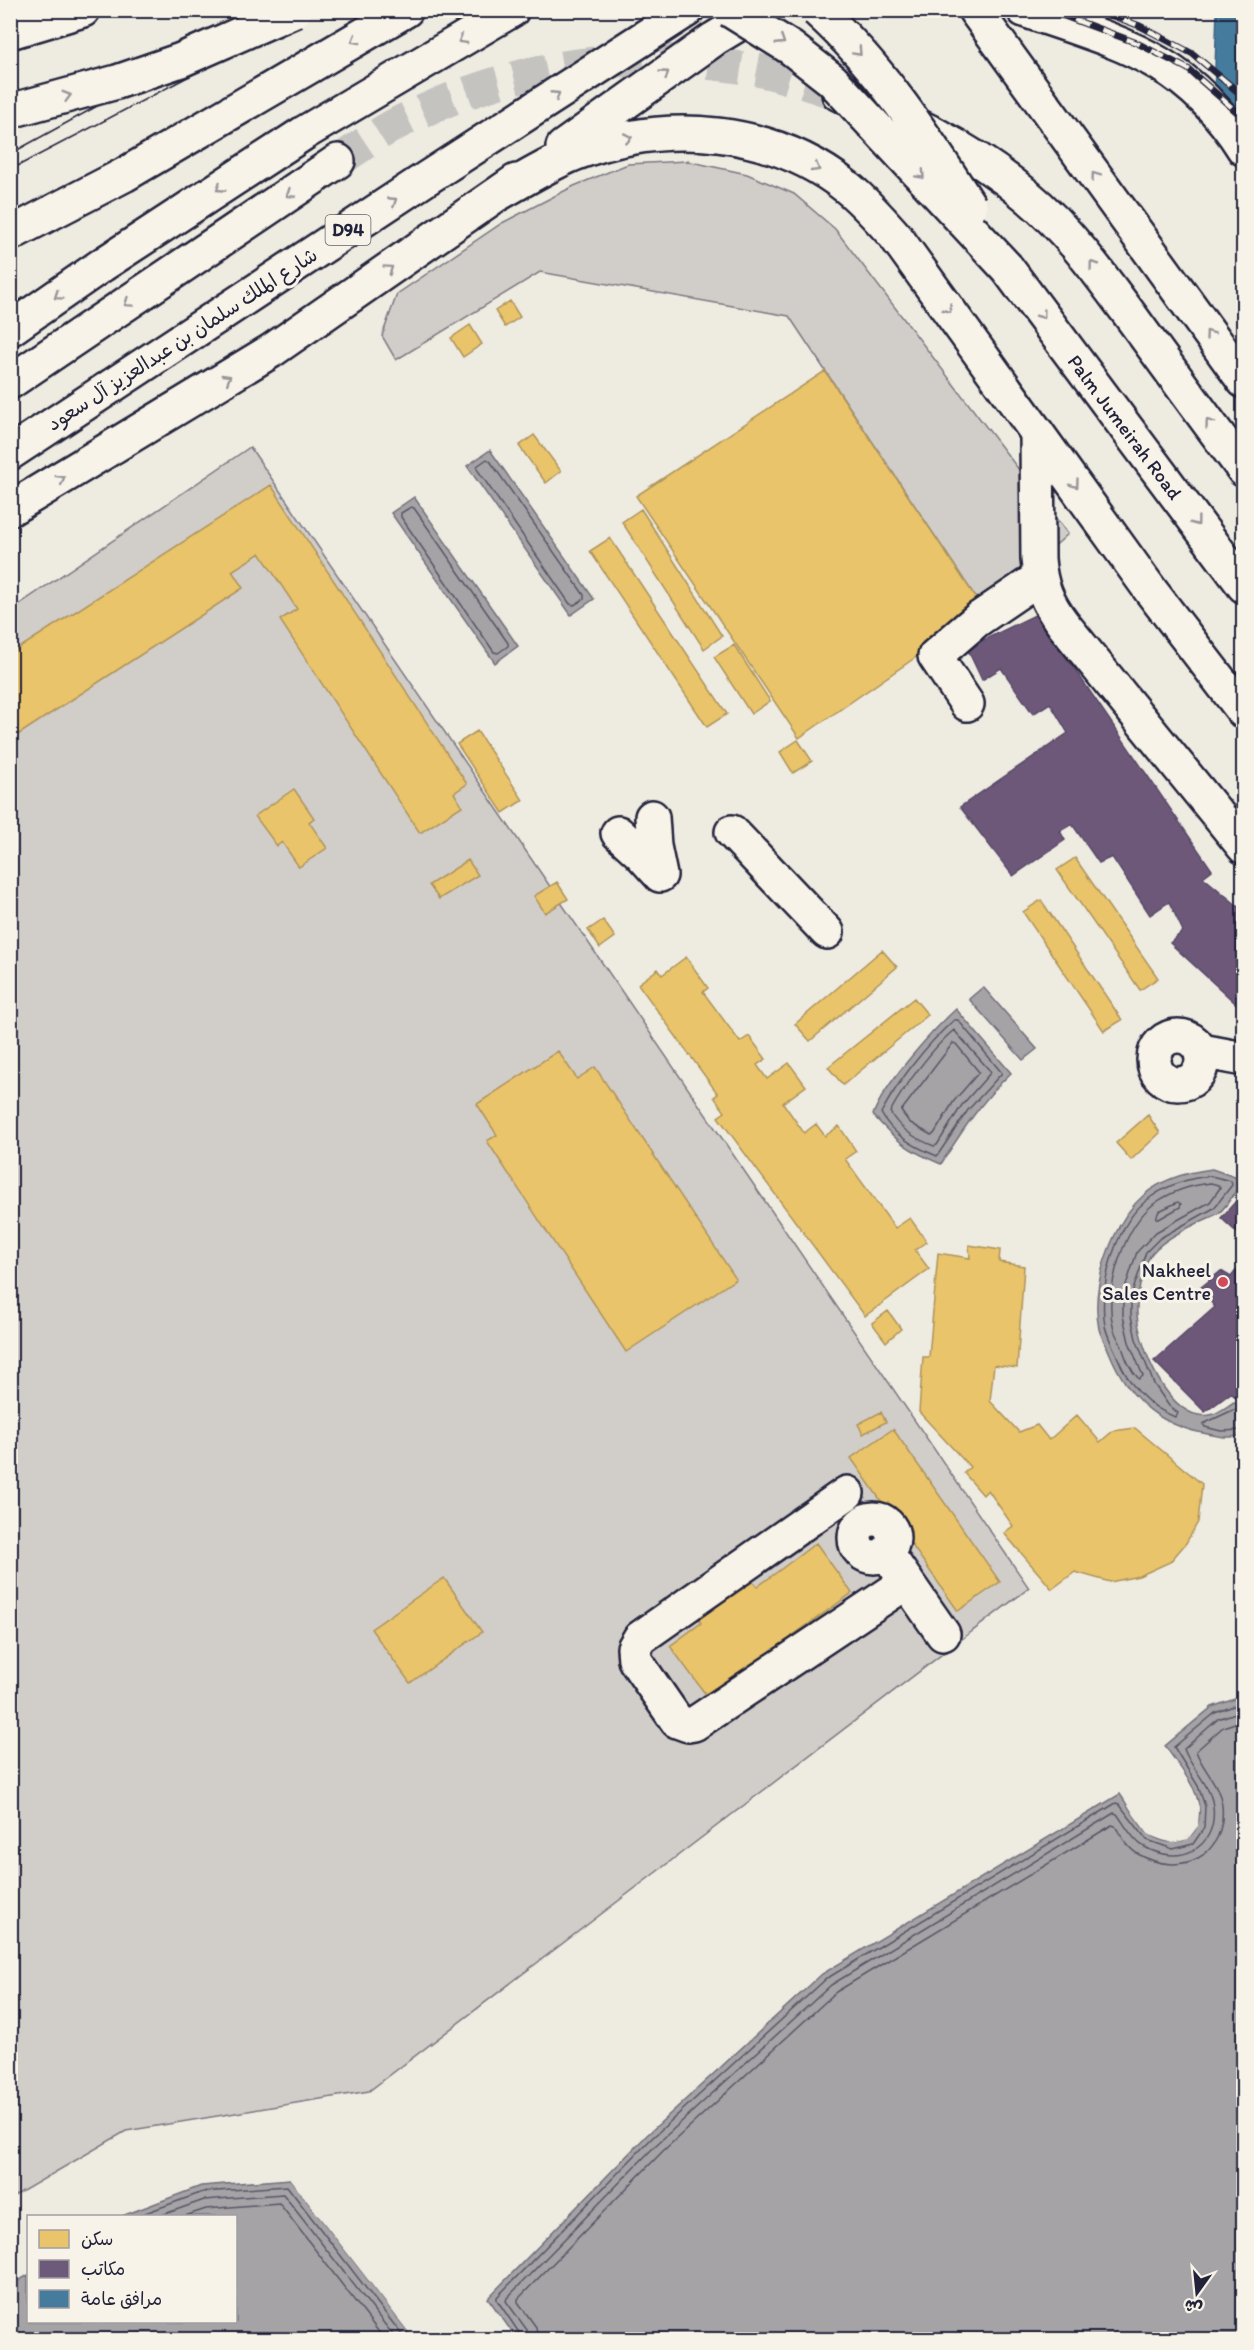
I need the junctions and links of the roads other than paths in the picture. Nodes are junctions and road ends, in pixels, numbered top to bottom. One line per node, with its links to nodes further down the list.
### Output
1 (83, 10): 11 (main road)
2 (295, 10): 13 (main road, one-way to 2, bridge)
3 (406, 10): 16 (main road, one-way to 16)
4 (512, 10): 21 (main road, one-way to 21)
5 (687, 10): 25 (main road, شارع الملك سلمان بن عبدالعزيز آل سعود / D94, one-way to 5)
6 (730, 10): 20 (main road, one-way to 20, bridge)
7 (762, 10): 17 (main road, one-way to 7)
8 (817, 10): 20 (main road, one-way to 20, bridge)
9 (975, 10): 22 (main road, one-way to 9)
10 (1024, 10): 14 (main road)
11 (10, 32)
12 (836, 93): 26 (main road, one-way to 12)
13 (10, 111)
14 (1244, 149)
15 (338, 161): 23 (main road, one-way to 23)
16 (124, 175): 18 (main road); 19 (main road)
17 (498, 194): 24 (main road, one-way to 24); 27 (main road, one-way to 17)
18 (10, 234)
19 (10, 252)
20 (1007, 268): 29 (main road, Palm Jumeirah Road, one-way to 29)
21 (10, 329)
22 (1244, 381)
23 (10, 382)
24 (1037, 433): 28 (main road); 31 (main road, one-way to 31)
25 (10, 453)
26 (1244, 470)
27 (10, 509)
28 (1040, 577): 30 (main road); 35 (main road)
29 (1244, 586)
30 (968, 704)
31 (1244, 712)
32 (652, 817): 34 (main road)
33 (732, 832): 36 (main road)
34 (618, 833)
35 (1244, 847)
36 (827, 932)
37 (1201, 1051): 38 (main road)
38 (1244, 1059)
39 (847, 1493): 41 (main road)
40 (887, 1553): 41 (main road)
41 (907, 1582): 42 (main road)
42 (944, 1634)

